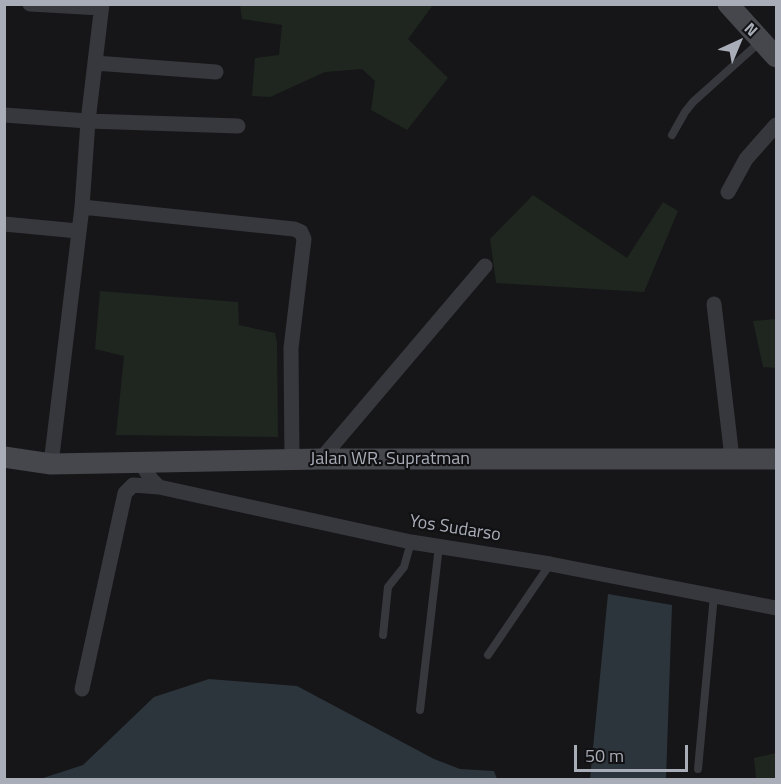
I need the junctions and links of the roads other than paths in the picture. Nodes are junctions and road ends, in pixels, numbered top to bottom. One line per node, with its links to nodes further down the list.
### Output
1 (30, 4): 3 (street)
2 (728, 4): 4 (street)
3 (102, 6): 6 (street)
4 (761, 40): 5 (street); 12 (lane)
5 (777, 57)
6 (95, 63): 7 (street); 9 (street)
7 (216, 72)
8 (4, 115): 9 (street)
9 (88, 121): 11 (street); 14 (street)
10 (777, 125): 13 (street)
11 (238, 126)
12 (672, 135)
13 (728, 192)
14 (82, 207): 16 (street); 23 (street)
15 (4, 224): 16 (street)
16 (78, 231): 25 (street)
17 (485, 266): 21 (street)
18 (714, 304): 20 (street)
19 (4, 457): 25 (street, Jalan WR. Supratman)
20 (732, 458): 21 (street, Jalan WR. Supratman); 22 (street, Jalan WR. Supratman)
21 (321, 459): 23 (street, Jalan WR. Supratman)
22 (777, 459)
23 (292, 460): 24 (street, Jalan WR. Supratman)
24 (141, 463): 25 (street, Jalan WR. Supratman); 26 (street)
25 (51, 464)
26 (159, 487): 27 (street, Yos Sudarso); 34 (street, Yos Sudarso)
27 (411, 542): 28 (street, Yos Sudarso); 32 (lane)
28 (439, 546): 29 (street, Yos Sudarso); 35 (lane)
29 (550, 564): 30 (street, Yos Sudarso); 33 (lane)
30 (714, 595): 31 (street, Yos Sudarso); 36 (lane)
31 (777, 608)
32 (383, 634)
33 (488, 655)
34 (82, 689)
35 (420, 710)
36 (698, 769)

